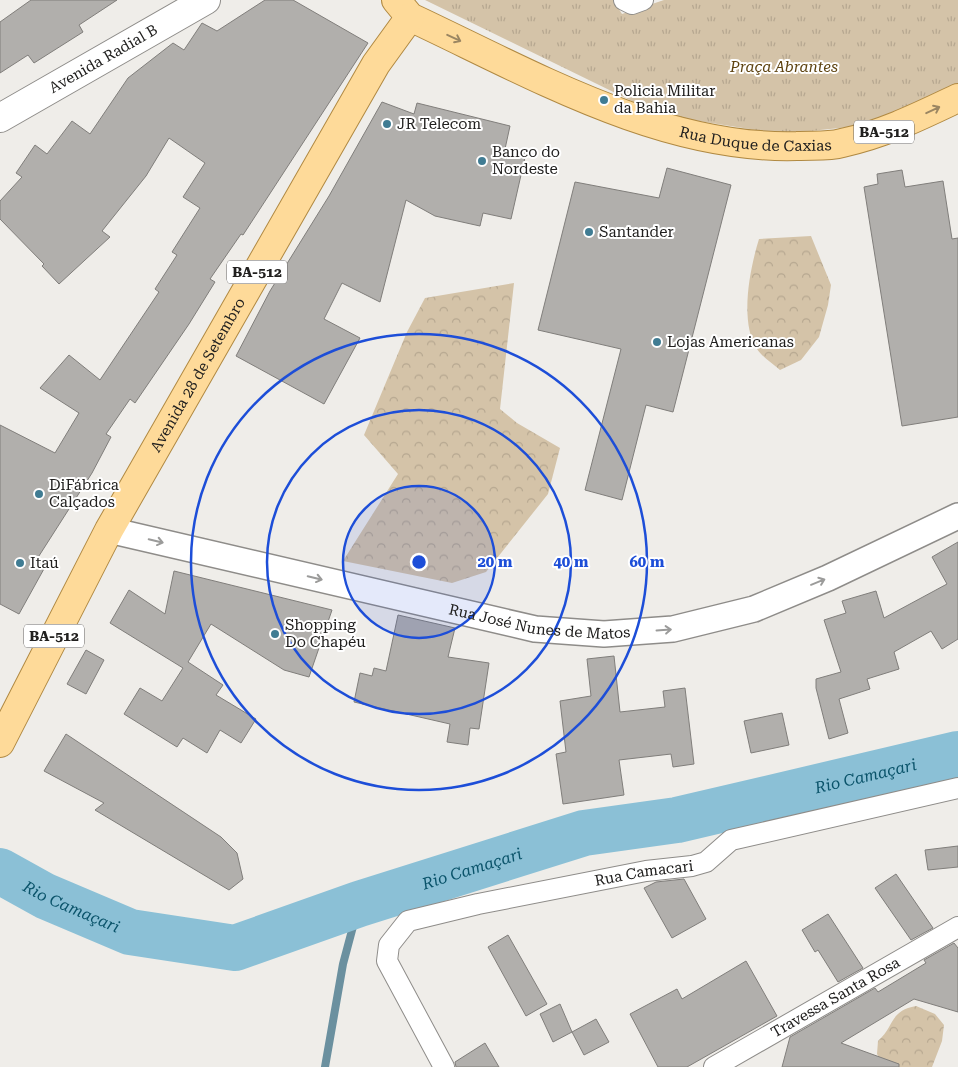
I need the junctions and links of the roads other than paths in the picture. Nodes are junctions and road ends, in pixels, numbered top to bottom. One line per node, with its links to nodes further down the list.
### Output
1 (206, 0): 6 (main road, Avenida Radial B)
2 (624, 0): 3 (street)
3 (644, 0)
4 (403, 8): 5 (main road, Rua Duque de Caxias / BA-512, one-way to 5); 8 (main road, Avenida 28 de Setembro / BA-512)
5 (958, 98)
6 (0, 118)
7 (958, 516): 8 (street, Rua José Nunes de Matos, one-way to 7)
8 (109, 530): 9 (main road, Avenida 28 de Setembro / BA-512)
9 (0, 743)
10 (958, 788): 12 (street, Rua Camacari)
11 (958, 927): 13 (street, Travessa Santa Rosa)
12 (444, 1067)
13 (714, 1067)

